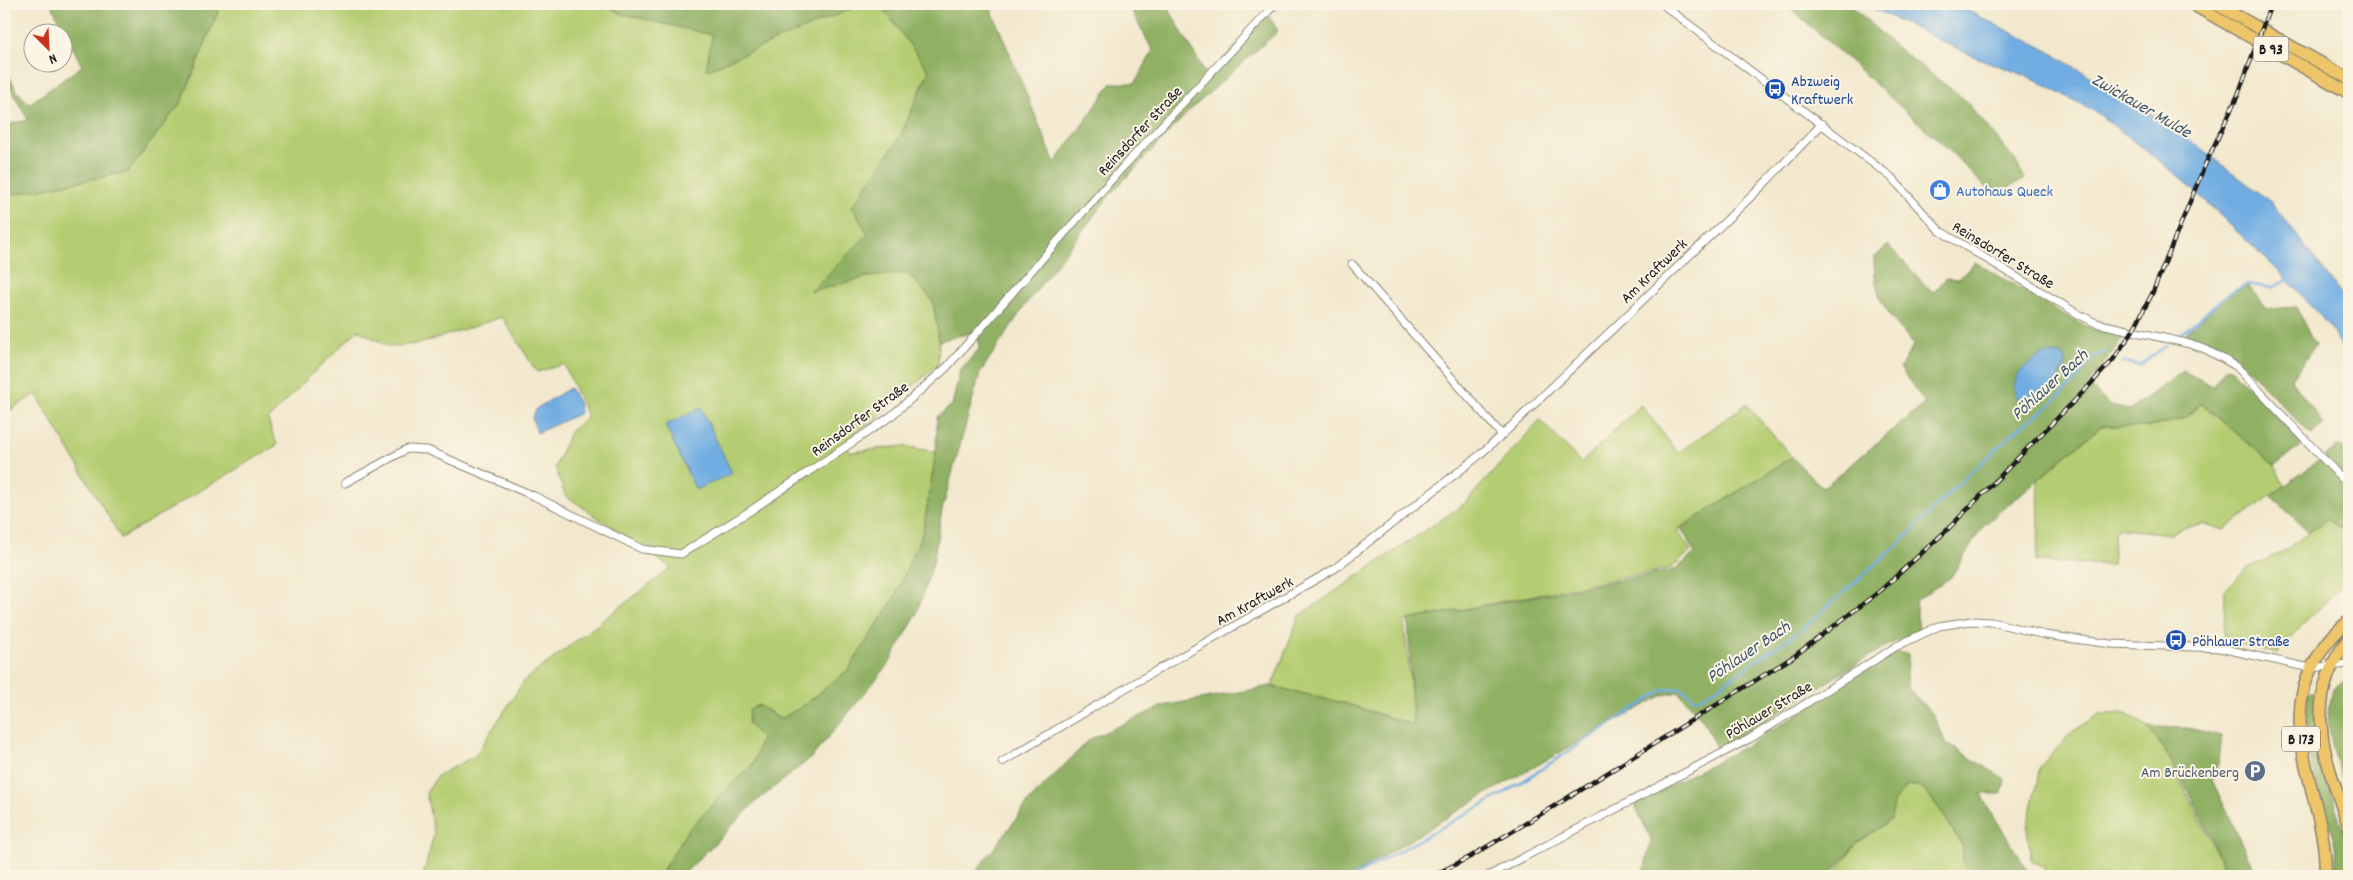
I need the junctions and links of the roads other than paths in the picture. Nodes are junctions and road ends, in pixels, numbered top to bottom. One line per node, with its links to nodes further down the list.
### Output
1 (1275, 4): 10 (street, Reinsdorfer Straße)
2 (1662, 4): 7 (street, Reinsdorfer Straße)
3 (2192, 4): 6 (main road, B 93)
4 (2216, 4): 5 (main road, B 93)
5 (2349, 79)
6 (2349, 93)
7 (1822, 124): 9 (street, Am Kraftwerk); 11 (street, Reinsdorfer Straße)
8 (1352, 264): 9 (street)
9 (1502, 435): 17 (street, Am Kraftwerk)
10 (345, 482)
11 (2349, 486)
12 (2349, 621): 15 (main road, B 173)
13 (2349, 638): 16 (main road, B 173)
14 (2349, 664): 16 (street)
15 (2310, 668): 16 (street, Pöhlauer Straße); 19 (street, Pöhlauer Straße); 20 (main road, B 173)
16 (2331, 668): 18 (main road, B 173)
17 (1002, 762)
18 (2349, 826)
19 (1488, 876)
20 (2325, 876)

